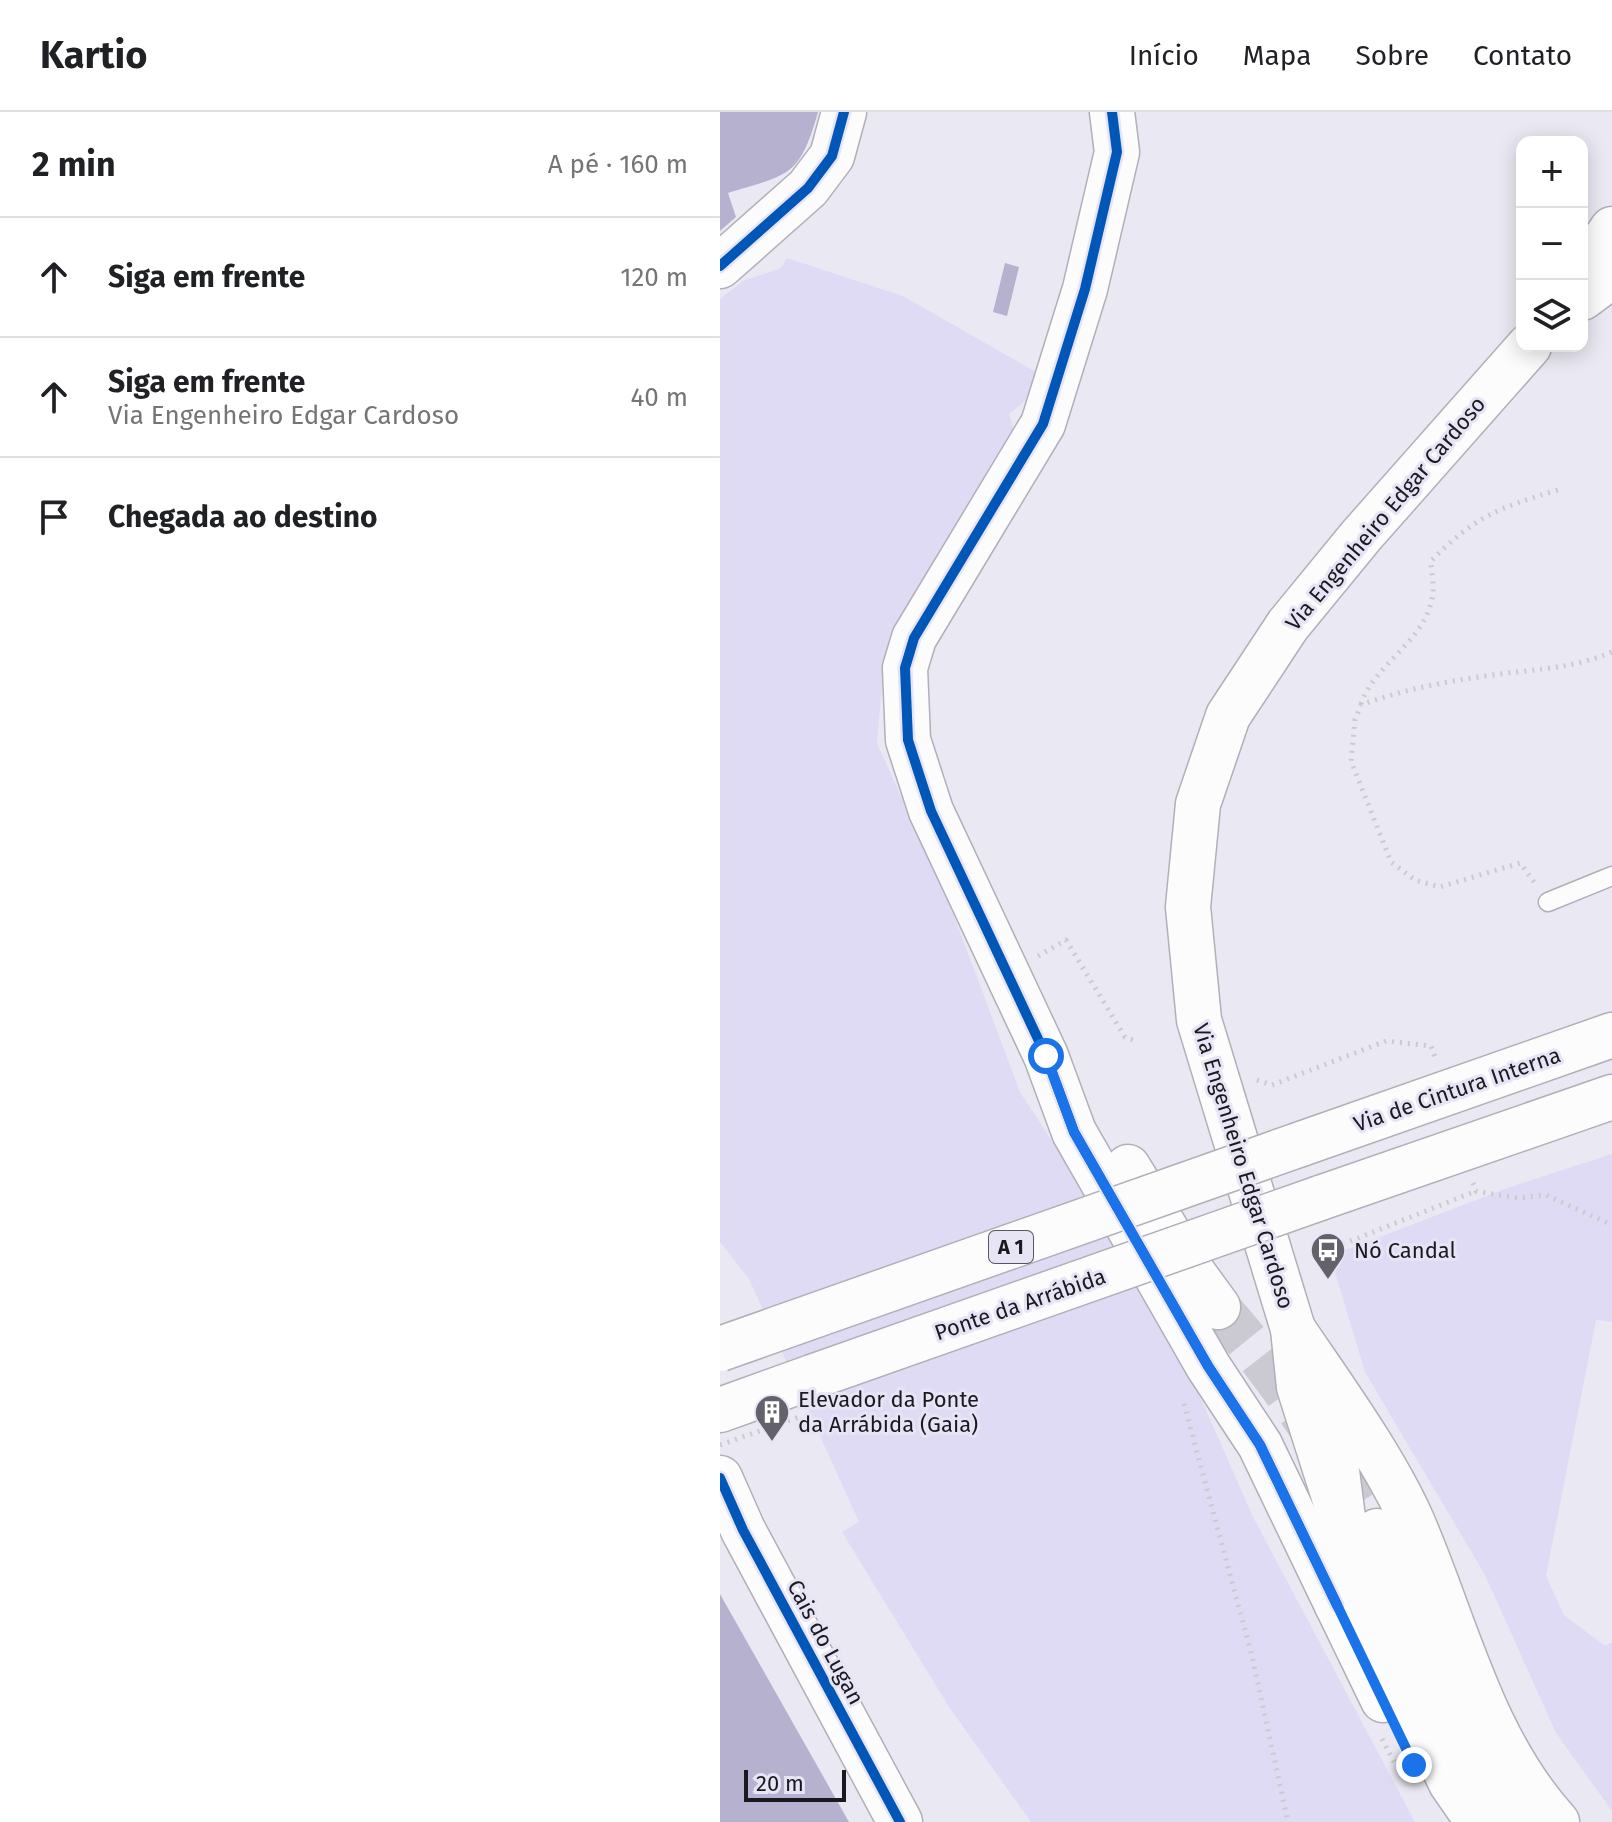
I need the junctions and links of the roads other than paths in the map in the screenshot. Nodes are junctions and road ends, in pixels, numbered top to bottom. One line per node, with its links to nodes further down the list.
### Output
1 (844, 112): 5 (main road)
2 (1112, 112): 12 (main road)
3 (1612, 229): 4 (main road)
4 (1588, 265)
5 (720, 266)
6 (1612, 276): 7 (main road)
7 (1588, 294)
8 (1524, 352): 15 (main road, Via Engenheiro Edgar Cardoso)
9 (1612, 876): 10 (lane)
10 (1548, 902)
11 (1612, 1035): 16 (main road, Via de Cintura Interna / A 1, bridge)
12 (1046, 1056): 14 (main road); 22 (main road)
13 (1612, 1097): 18 (main road, Ponte da Arrábida, bridge)
14 (1218, 1307)
15 (1293, 1329): 17 (main road); 20 (main road, Via Engenheiro Edgar Cardoso)
16 (720, 1349)
17 (1342, 1401): 20 (lane); 25 (main road)
18 (720, 1410)
19 (720, 1478): 21 (main road, Cais do Lugan)
20 (1362, 1534): 23 (main road, Via Engenheiro Edgar Cardoso); 24 (main road)
21 (900, 1822)
22 (1450, 1822)
23 (1478, 1822)
24 (1512, 1822)
25 (1557, 1822)

